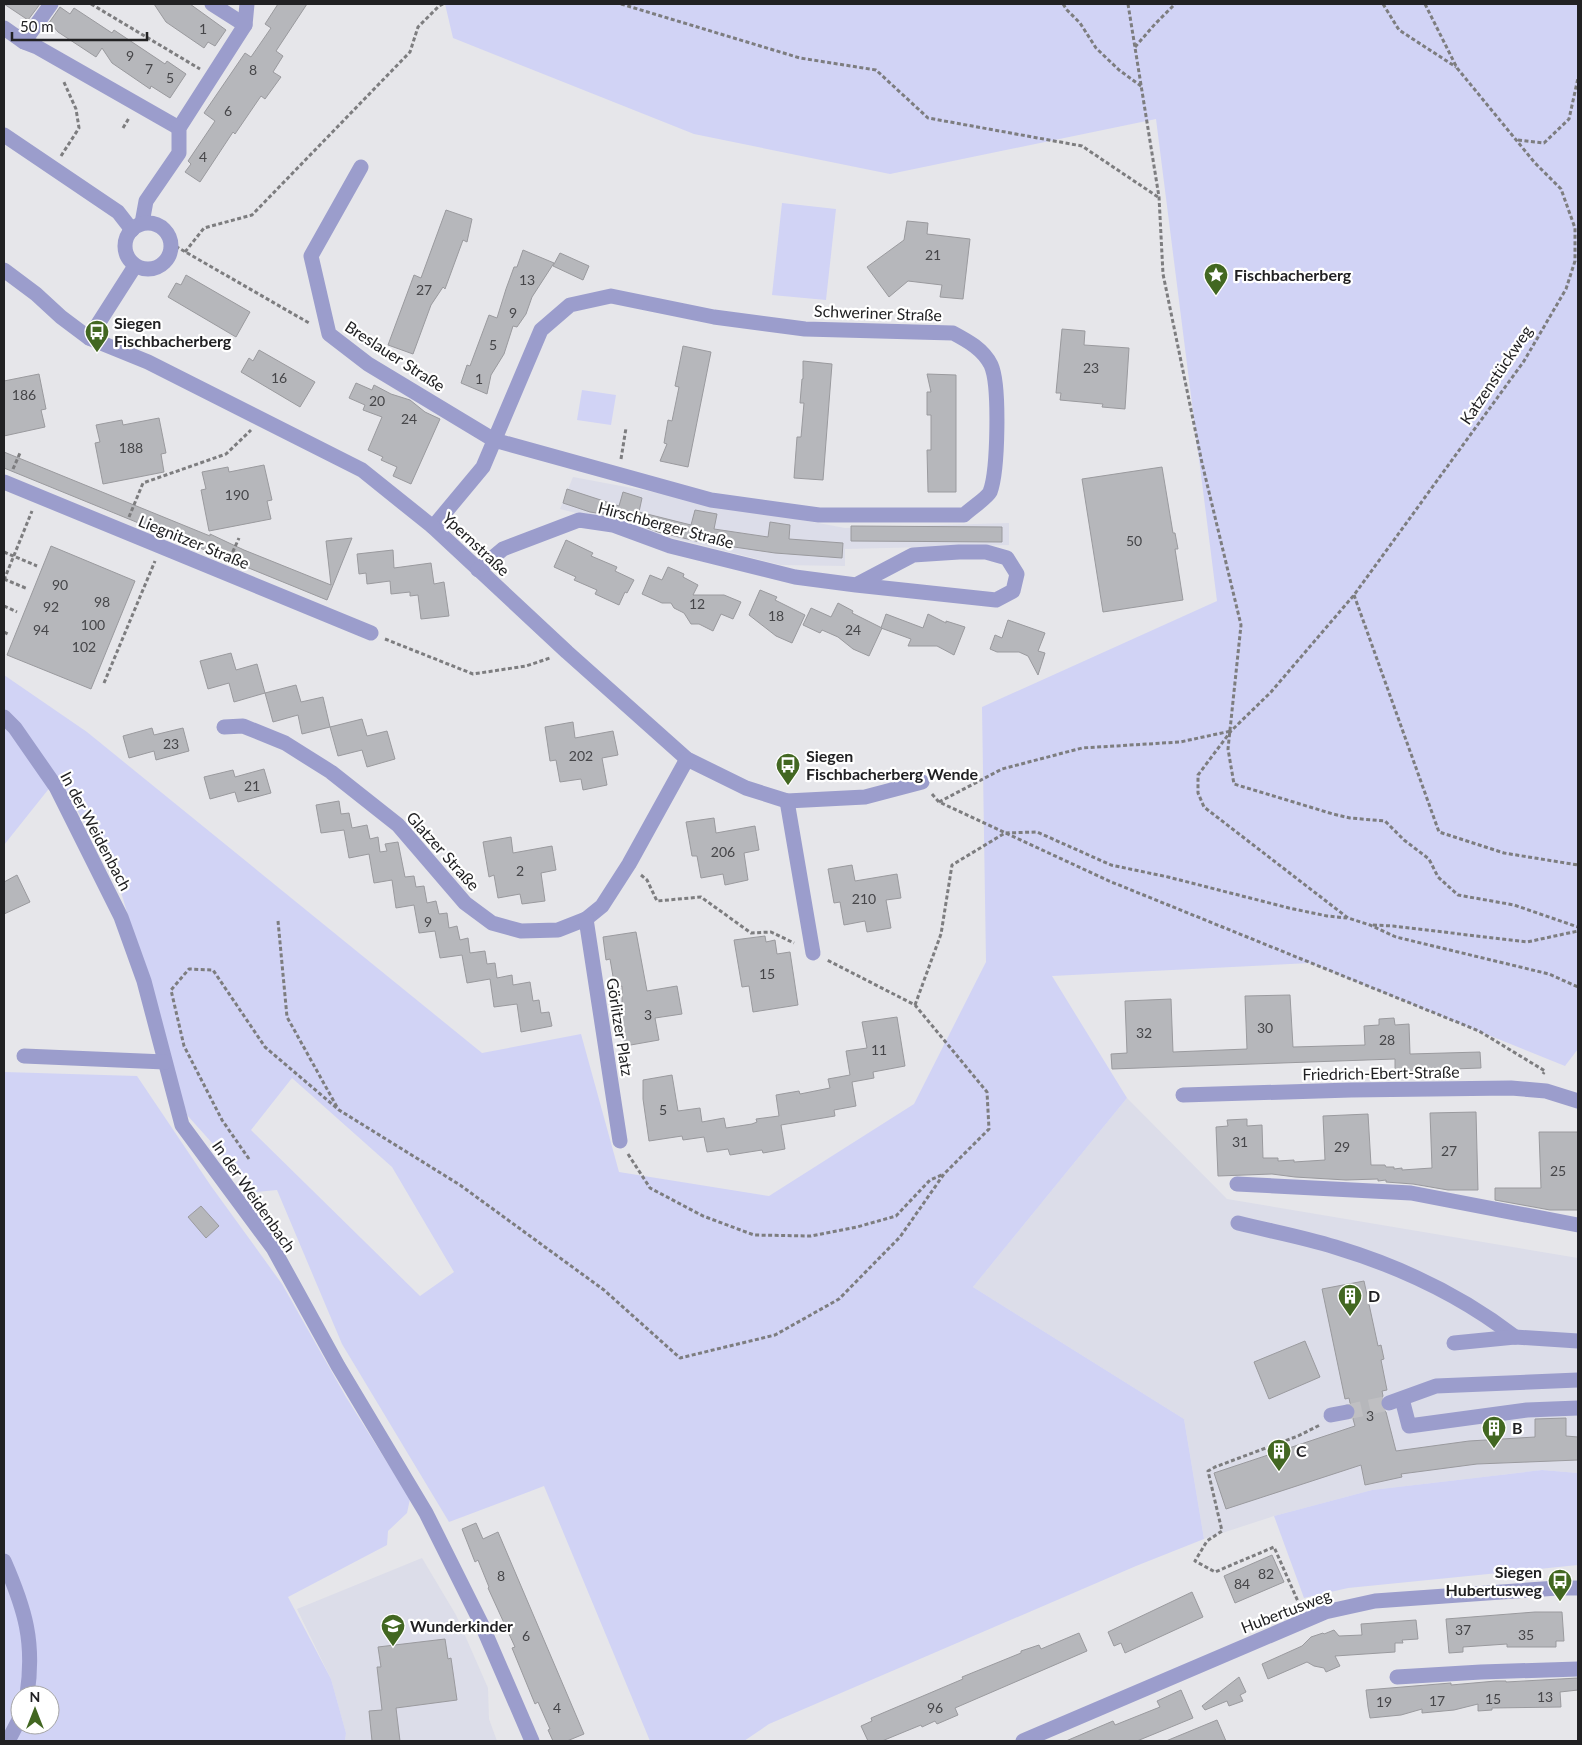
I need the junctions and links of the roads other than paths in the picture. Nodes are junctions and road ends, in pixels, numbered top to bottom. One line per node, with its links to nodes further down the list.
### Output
1 (51, 4): 6 (street)
2 (212, 4): 4 (street)
3 (247, 4): 4 (street)
4 (245, 25): 7 (street)
5 (4, 28): 6 (street)
6 (24, 42): 7 (street)
7 (178, 128): 10 (street)
8 (4, 136): 10 (street)
9 (361, 167): 14 (street, Breslauer Straße)
10 (137, 227): 11 (street); 11 (street)
11 (135, 266): 13 (street)
12 (4, 270): 13 (street, Ypernstraße)
13 (89, 338): 16 (street, Ypernstraße)
14 (494, 440): 14 (street, Schweriner Straße); 16 (street, Schweriner Straße)
15 (4, 482): 19 (street, Liegnitzer Straße)
16 (433, 527): 17 (street, Ypernstraße)
17 (478, 570): 18 (street, Hirschberger Straße); 22 (street, Ypernstraße)
18 (856, 585): 18 (street, Hirschberger Straße)
19 (371, 633)
20 (4, 717): 28 (street, In der Weidenbach)
21 (224, 727): 25 (street, Glatzer Straße)
22 (686, 759): 24 (street, Ypernstraße); 25 (street, Glatzer Straße)
23 (922, 782): 24 (street, Ypernstraße)
24 (787, 801): 26 (street)
25 (586, 919): 31 (street, Görlitzer Platz)
26 (814, 953)
27 (24, 1056): 28 (street)
28 (165, 1062): 47 (street, In der Weidenbach)
29 (1183, 1096): 30 (street, Friedrich-Ebert-Straße)
30 (1578, 1101)
31 (620, 1141)
32 (1237, 1184): 34 (street)
33 (1238, 1224): 35 (street)
34 (1578, 1225)
35 (1515, 1337): 36 (street); 37 (street)
36 (1578, 1341)
37 (1454, 1343)
38 (1578, 1380): 39 (street)
39 (1578, 1408)
40 (1346, 1412): 41 (street)
41 (1331, 1415)
42 (4, 1561): 46 (street)
43 (1578, 1588): 48 (street, Hubertusweg)
44 (1578, 1670): 45 (street)
45 (1397, 1677)
46 (29, 1685)
47 (532, 1741)
48 (1024, 1741)

